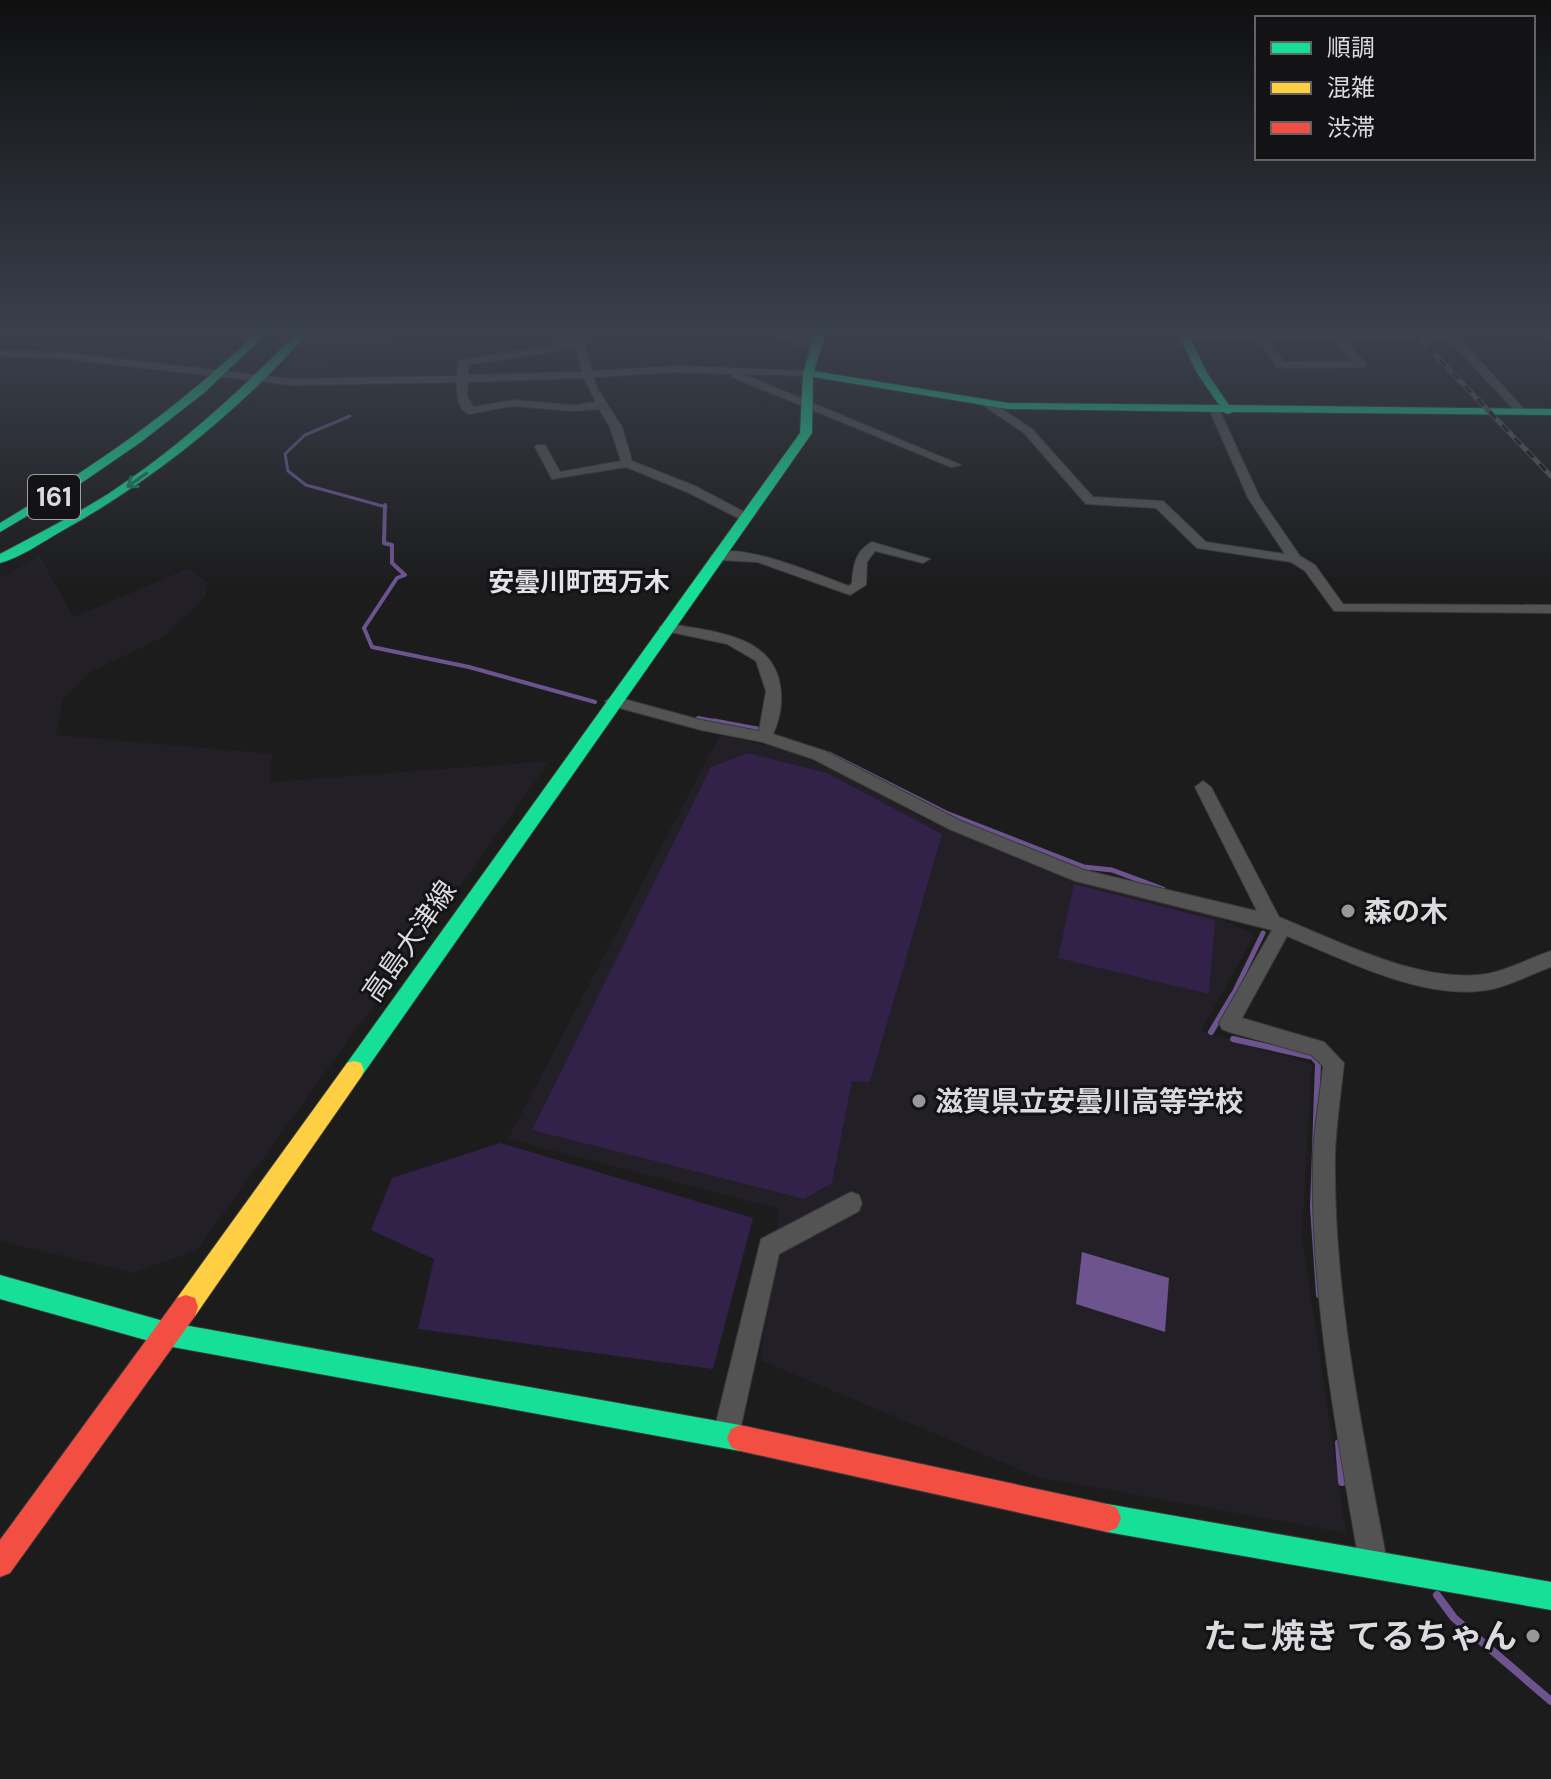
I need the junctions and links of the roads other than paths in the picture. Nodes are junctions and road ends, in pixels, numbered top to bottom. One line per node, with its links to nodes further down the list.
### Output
1 (168, 417): 10 (main road, 161)
2 (213, 417): 12 (main road, 161, one-way to 12)
3 (610, 417): 9 (street)
4 (806, 417): 14 (main road, 高島大津線)
5 (838, 417): 11 (street)
6 (1011, 417): 19 (street)
7 (1224, 417): 19 (street)
8 (541, 447): 9 (street)
9 (627, 463): 14 (street)
10 (108, 464): 13 (main road); 15 (main road, 161)
11 (955, 465)
12 (107, 500): 17 (main road, 161); 20 (main road)
13 (0, 517)
14 (746, 518): 16 (main road, 高島大津線)
15 (0, 528)
16 (718, 556): 18 (street); 22 (main road, 高島大津線)
17 (0, 559)
18 (923, 559)
19 (1295, 559): 21 (street)
20 (0, 569)
21 (1551, 609)
22 (666, 627): 23 (main road, 高島大津線); 24 (street)
23 (613, 701): 24 (street); 30 (main road, 高島大津線)
24 (764, 737): 26 (street)
25 (1203, 787): 26 (street)
26 (1278, 924): 27 (street); 32 (street)
27 (1551, 959)
28 (851, 1203): 31 (street)
29 (0, 1287): 30 (main road)
30 (167, 1334): 31 (main road); 33 (main road, 高島大津線)
31 (726, 1435): 32 (main road)
32 (1373, 1562): 34 (main road)
33 (0, 1563)
34 (1551, 1596)

